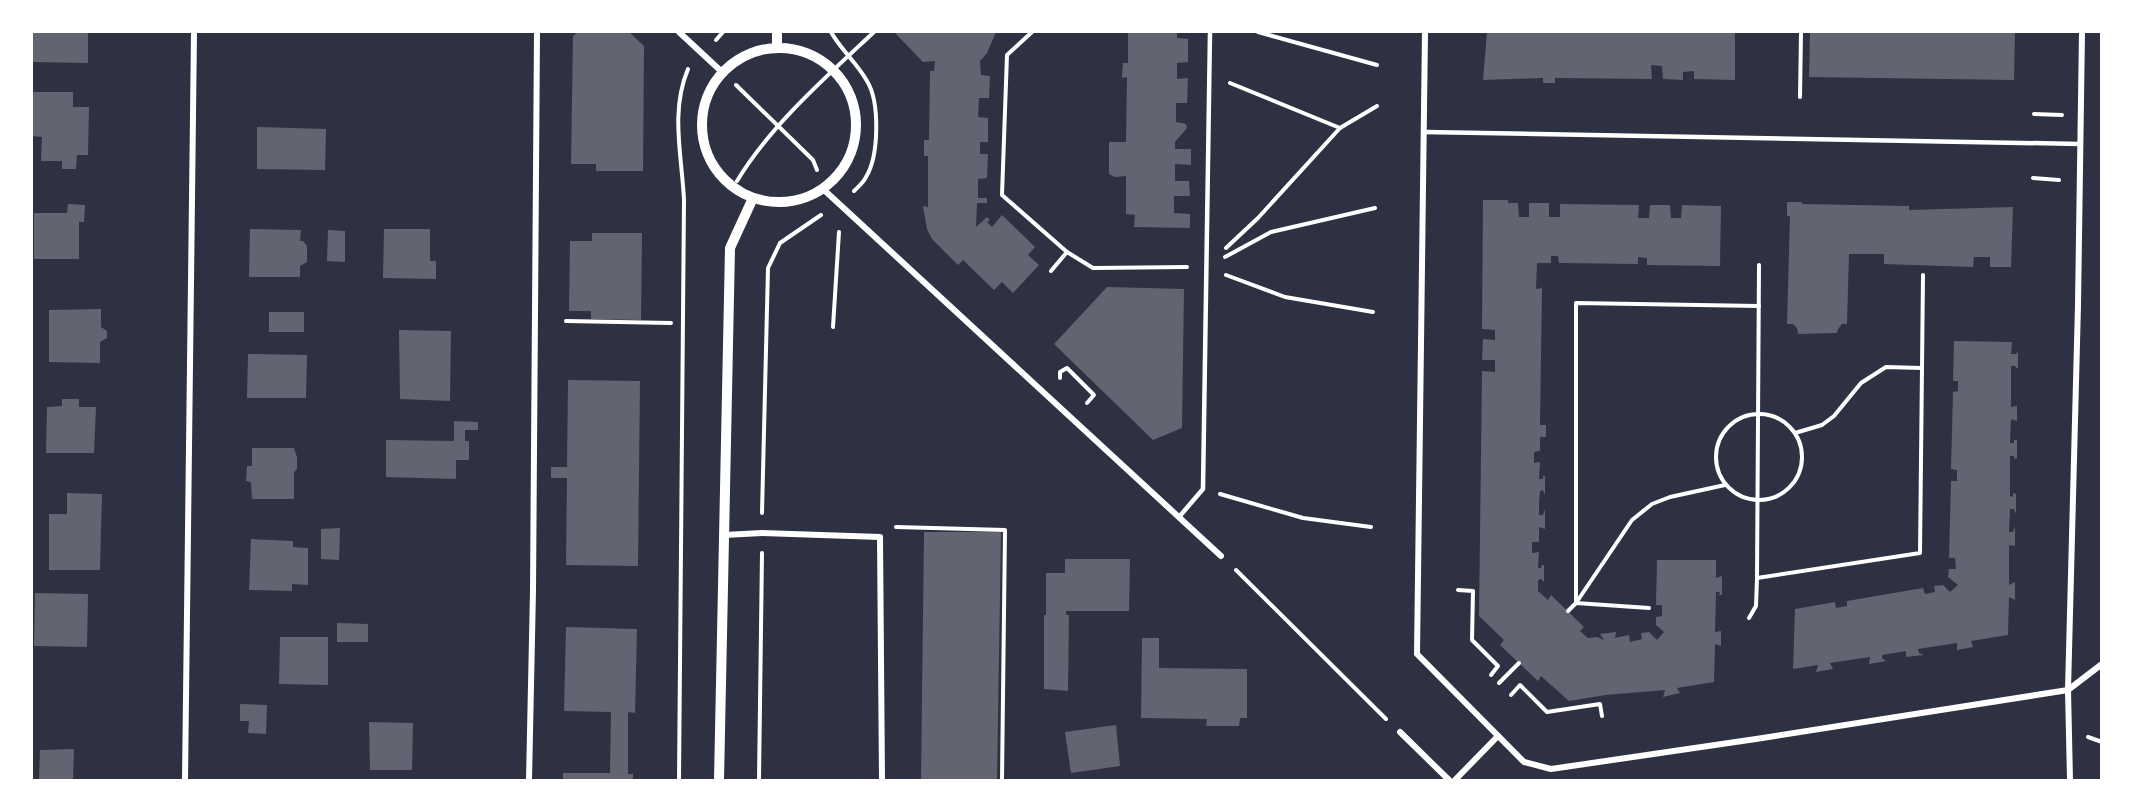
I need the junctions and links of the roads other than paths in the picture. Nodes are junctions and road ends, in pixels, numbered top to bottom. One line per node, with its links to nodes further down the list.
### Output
1 (194, 32): 21 (street)
2 (537, 32): 22 (street)
3 (679, 32): 9 (street)
4 (777, 32): 8 (street)
5 (1210, 32): 14 (lane)
6 (1425, 32): 10 (street)
7 (2082, 32): 11 (street)
8 (777, 46): 9 (street); 12 (street)
9 (722, 72): 13 (street)
10 (1424, 132): 11 (lane); 20 (street)
11 (2080, 144): 18 (street)
12 (823, 189): 13 (street); 14 (street)
13 (753, 198): 15 (street)
14 (1179, 518): 16 (street)
15 (724, 535): 23 (street); 24 (street)
16 (1221, 556)
17 (2102, 664): 18 (street)
18 (2068, 690): 20 (street); 27 (street)
19 (1400, 732): 25 (street)
20 (1498, 736): 26 (street)
21 (185, 780)
22 (529, 780)
23 (718, 780)
24 (882, 780)
25 (1449, 780)
26 (1455, 780)
27 (2070, 780)

